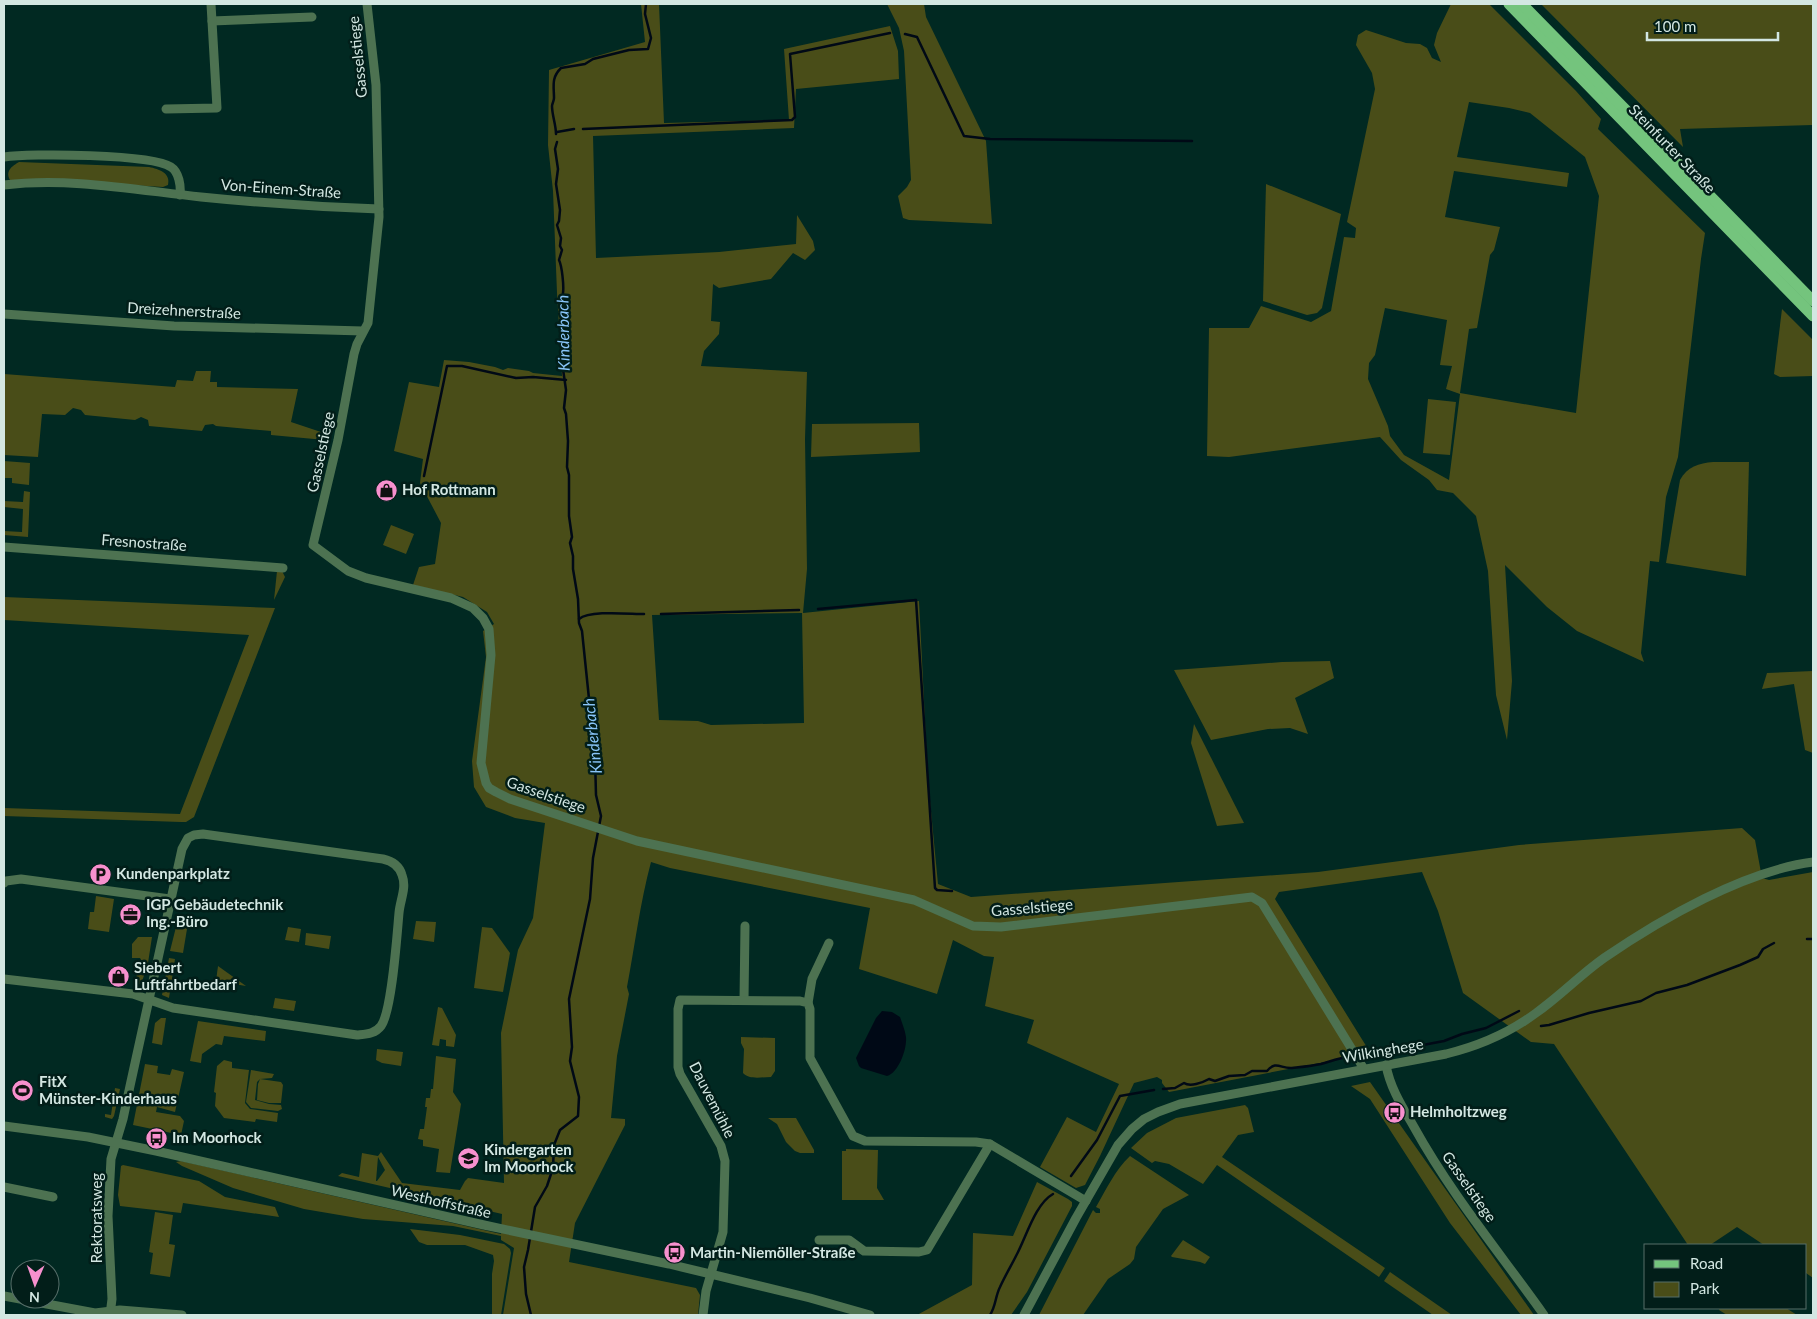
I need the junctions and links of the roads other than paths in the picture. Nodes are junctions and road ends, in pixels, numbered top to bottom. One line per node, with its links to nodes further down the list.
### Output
1 (211, 4): 6 (street)
2 (367, 4): 12 (street, Gasselstiege)
3 (1509, 4): 15 (main road, Steinfurter Straße)
4 (1522, 4): 13 (main road, Steinfurter Straße)
5 (312, 17): 6 (street)
6 (212, 21): 7 (street)
7 (166, 109)
8 (4, 157): 11 (street)
9 (4, 177): 10 (street, Von-Einem-Straße)
10 (4, 185): 11 (street, Von-Einem-Straße)
11 (180, 195): 12 (street, Von-Einem-Straße)
12 (379, 209): 16 (street, Gasselstiege)
13 (1813, 301)
14 (4, 314): 16 (street, Dreizehnerstraße)
15 (1813, 316)
16 (364, 331): 29 (street, Gasselstiege)
17 (4, 546): 18 (street, Fresnostraße)
18 (283, 568)
19 (1813, 862): 28 (street, Wilkinghege)
20 (4, 883): 21 (street)
21 (170, 899): 25 (street, Rektoratsweg); 25 (street, Rektoratsweg)
22 (746, 926): 26 (street)
23 (829, 943): 27 (street)
24 (4, 979): 25 (street)
25 (149, 999): 31 (street, Rektoratsweg)
26 (744, 1000): 27 (street, Dauvemühle); 37 (street, Dauvemühle)
27 (808, 1003): 32 (street)
28 (1386, 1065): 29 (street, Wilkinghege); 44 (street, Gasselstiege)
29 (1364, 1069): 35 (street, Wilkinghege)
30 (4, 1126): 31 (street, Westhoffstraße)
31 (115, 1143): 37 (street, Westhoffstraße); 39 (street, Rektoratsweg)
32 (990, 1144): 35 (street); 36 (street)
33 (4, 1187): 34 (street)
34 (53, 1197)
35 (1086, 1201): 43 (street, Wilkinghege)
36 (819, 1240)
37 (710, 1274): 41 (street); 42 (street, Westhoffstraße)
38 (4, 1296): 39 (street)
39 (110, 1313): 40 (street)
40 (182, 1315)
41 (703, 1315)
42 (870, 1315)
43 (1024, 1315)
44 (1544, 1315)

